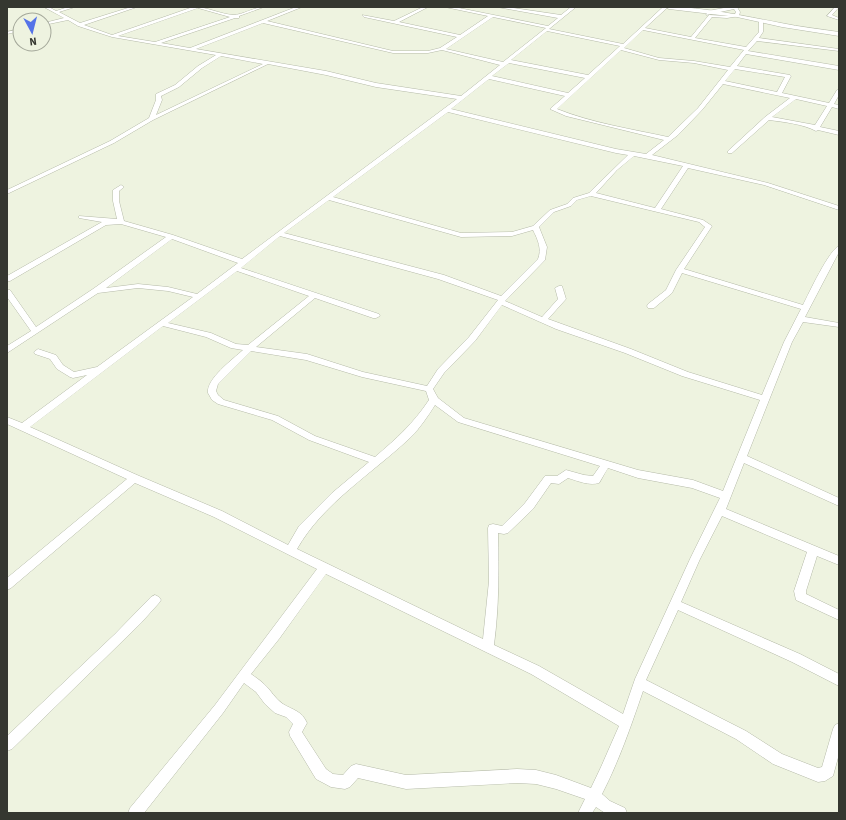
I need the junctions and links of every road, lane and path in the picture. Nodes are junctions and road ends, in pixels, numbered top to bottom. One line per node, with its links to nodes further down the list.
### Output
1 (46, 7): 14 (street)
2 (73, 7): 14 (street)
3 (135, 7): 27 (street)
4 (197, 7): 17 (street); 31 (street)
5 (262, 7): 17 (street)
6 (300, 7): 24 (street)
7 (426, 7): 25 (street)
8 (447, 7): 19 (street)
9 (499, 7): 20 (street)
10 (574, 7): 20 (street)
11 (667, 7): 15 (street); 29 (street)
12 (735, 7): 15 (street); 16 (street)
13 (838, 8): 22 (street)
14 (56, 12): 21 (street)
15 (711, 14): 16 (street); 33 (street)
16 (737, 15): 26 (street)
17 (237, 16): 35 (street)
18 (364, 16): 25 (street)
19 (492, 16): 28 (street); 32 (street)
20 (563, 17): 28 (street)
21 (68, 19): 23 (street); 27 (street)
22 (839, 19)
23 (52, 22)
24 (264, 22): 37 (street); 38 (street)
25 (395, 22): 32 (street)
26 (761, 22): 30 (street); 34 (street)
27 (80, 25): 31 (street)
28 (548, 29): 36 (street); 42 (street)
29 (642, 29): 33 (street); 36 (street)
30 (839, 34)
31 (112, 36): 35 (street)
32 (460, 36): 37 (street)
33 (692, 38): 40 (street)
34 (756, 39): 39 (street); 40 (street)
35 (156, 44): 38 (street)
36 (621, 47): 44 (street); 46 (street)
37 (442, 49): 42 (street)
38 (189, 50): 41 (street)
39 (839, 50)
40 (746, 51): 44 (street); 45 (street)
41 (219, 56): 43 (street); 58 (street)
42 (506, 62): 46 (street); 47 (street)
43 (266, 64): 52 (street); 58 (street)
44 (733, 68): 48 (street); 51 (street)
45 (839, 68)
46 (590, 76): 50 (street)
47 (488, 77): 50 (street); 52 (street)
48 (722, 82): 51 (street); 61 (street)
49 (839, 91): 54 (street)
50 (569, 95): 61 (street)
51 (778, 95): 53 (street)
52 (461, 98): 56 (street)
53 (794, 98): 54 (street); 57 (street)
54 (831, 105): 55 (street); 59 (street)
55 (839, 106)
56 (446, 110): 63 (street); 69 (street)
57 (768, 118): 59 (street); 62 (street)
58 (151, 120): 67 (street)
59 (816, 128): 60 (street)
60 (839, 134)
61 (668, 139): 64 (street)
62 (730, 152)
63 (632, 154): 64 (street); 68 (street)
64 (647, 156): 65 (street)
65 (686, 166): 70 (street); 71 (street)
66 (121, 187): 73 (street)
67 (7, 192)
68 (591, 194): 71 (street); 74 (street)
69 (329, 198): 74 (street); 75 (street)
70 (839, 208)
71 (657, 210): 80 (street)
72 (81, 217): 73 (street)
73 (121, 222): 76 (street); 81 (street)
74 (535, 227): 88 (street)
75 (278, 234): 78 (street); 88 (street)
76 (171, 236): 78 (street); 84 (street)
77 (839, 248): 90 (street)
78 (243, 262): 79 (street)
79 (235, 268): 86 (street); 87 (street)
80 (680, 270): 89 (street); 90 (street)
81 (7, 278): 82 (street)
82 (7, 284)
83 (559, 288): 93 (street)
84 (96, 291): 87 (street); 96 (street)
85 (7, 292): 96 (street)
86 (314, 295): 91 (street); 97 (street)
87 (198, 296): 94 (street)
88 (502, 301): 93 (street); 101 (street)
89 (651, 306)
90 (806, 308): 92 (street)
91 (376, 316)
92 (801, 318): 95 (street); 102 (street)
93 (543, 320): 102 (street)
94 (161, 323): 97 (street); 100 (street)
95 (839, 325)
96 (35, 331): 98 (street)
97 (249, 348): 101 (street); 107 (street)
98 (7, 350)
99 (38, 352): 100 (street)
100 (100, 369): 105 (street)
101 (429, 389): 103 (street)
102 (766, 398): 106 (street)
103 (434, 400): 107 (street); 108 (street)
104 (7, 420): 105 (street)
105 (23, 427): 109 (street)
106 (742, 458): 110 (street); 111 (street)
107 (376, 461): 113 (street)
108 (606, 464): 110 (street); 121 (street)
109 (134, 478): 113 (street); 117 (street)
110 (726, 496): 112 (street)
111 (839, 502)
112 (720, 511): 114 (street); 119 (street)
113 (291, 550): 116 (street)
114 (813, 551): 115 (street); 120 (street)
115 (839, 562)
116 (324, 568): 121 (street); 122 (street)
117 (7, 585)
118 (155, 600): 127 (street)
119 (675, 604): 123 (street); 124 (street)
120 (839, 615)
121 (488, 647): 125 (street)
122 (243, 674): 128 (street); 130 (street)
123 (839, 680)
124 (639, 683): 125 (street); 126 (street)
125 (626, 723): 128 (street)
126 (839, 729)
127 (7, 745)
128 (594, 796): 129 (street); 131 (street)
129 (605, 810): 132 (street)
130 (135, 813)
131 (585, 813)
132 (620, 813)

